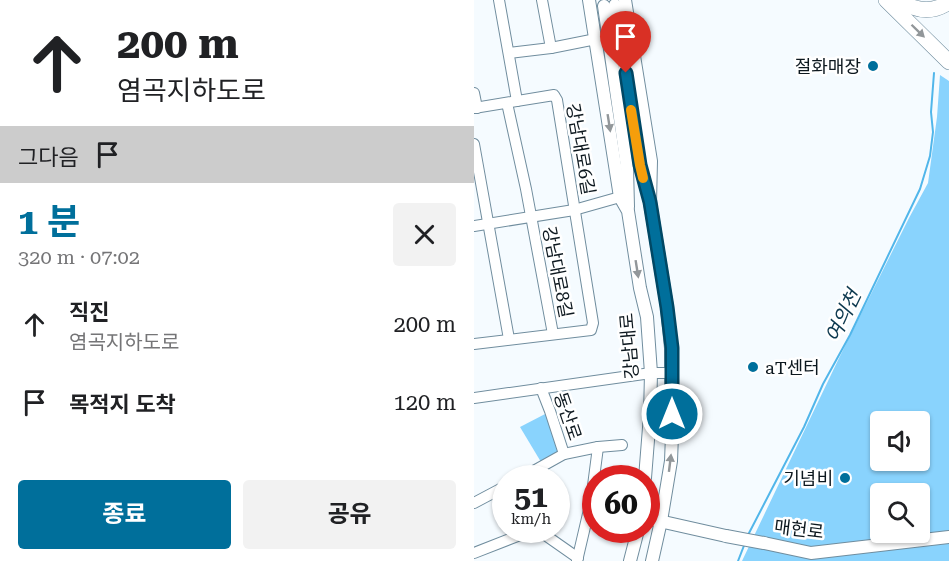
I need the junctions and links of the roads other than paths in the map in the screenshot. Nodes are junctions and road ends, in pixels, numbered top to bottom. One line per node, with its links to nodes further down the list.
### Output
1 (499, 0): 10 (street)
2 (543, 0): 9 (street)
3 (886, 0): 11 (highway, one-way to 11)
4 (898, 0): 6 (highway)
5 (590, 1): 8 (main road, 강남대로)
6 (949, 2)
7 (614, 4): 18 (main road); 26 (main road)
8 (596, 39): 9 (street); 16 (main road, 강남대로, one-way to 16)
9 (551, 48): 10 (street)
10 (509, 53): 13 (street)
11 (949, 62)
12 (474, 93): 14 (street, 강남대로6길)
13 (512, 102): 14 (street, 강남대로6길); 17 (street, 강남대로6길); 19 (street, 강남대로8길)
14 (476, 108)
15 (474, 144): 20 (street)
16 (620, 197): 17 (street, 강남대로8길); 18 (main road, 강남대로)
17 (574, 210): 19 (street, 강남대로8길); 22 (street)
18 (628, 211): 25 (main road, 강남대로, one-way to 25)
19 (531, 217): 20 (street, 강남대로8길); 22 (street, 강남대로8길)
20 (489, 224): 21 (street, 강남대로8길); 23 (street)
21 (474, 226)
22 (553, 334): 23 (street)
23 (509, 339): 24 (street)
24 (474, 344)
25 (651, 373): 26 (street, 동산로); 27 (street, 동산로); 33 (main road, 강남대로)
26 (672, 373): 36 (main road, one-way to 26)
27 (541, 388): 28 (street, 동산로); 31 (street, 동산로)
28 (474, 398)
29 (622, 445): 30 (street)
30 (598, 447): 31 (street); 42 (street)
31 (564, 454): 32 (street)
32 (544, 465)
33 (646, 465)
34 (492, 493): 35 (street)
35 (474, 502)
36 (661, 521): 37 (main road, 매헌로, bridge); 44 (main road)
37 (949, 537)
38 (502, 543): 41 (street)
39 (554, 543): 42 (street)
40 (635, 543): 43 (main road)
41 (474, 554)
42 (577, 559)
43 (630, 561)
44 (652, 561)

